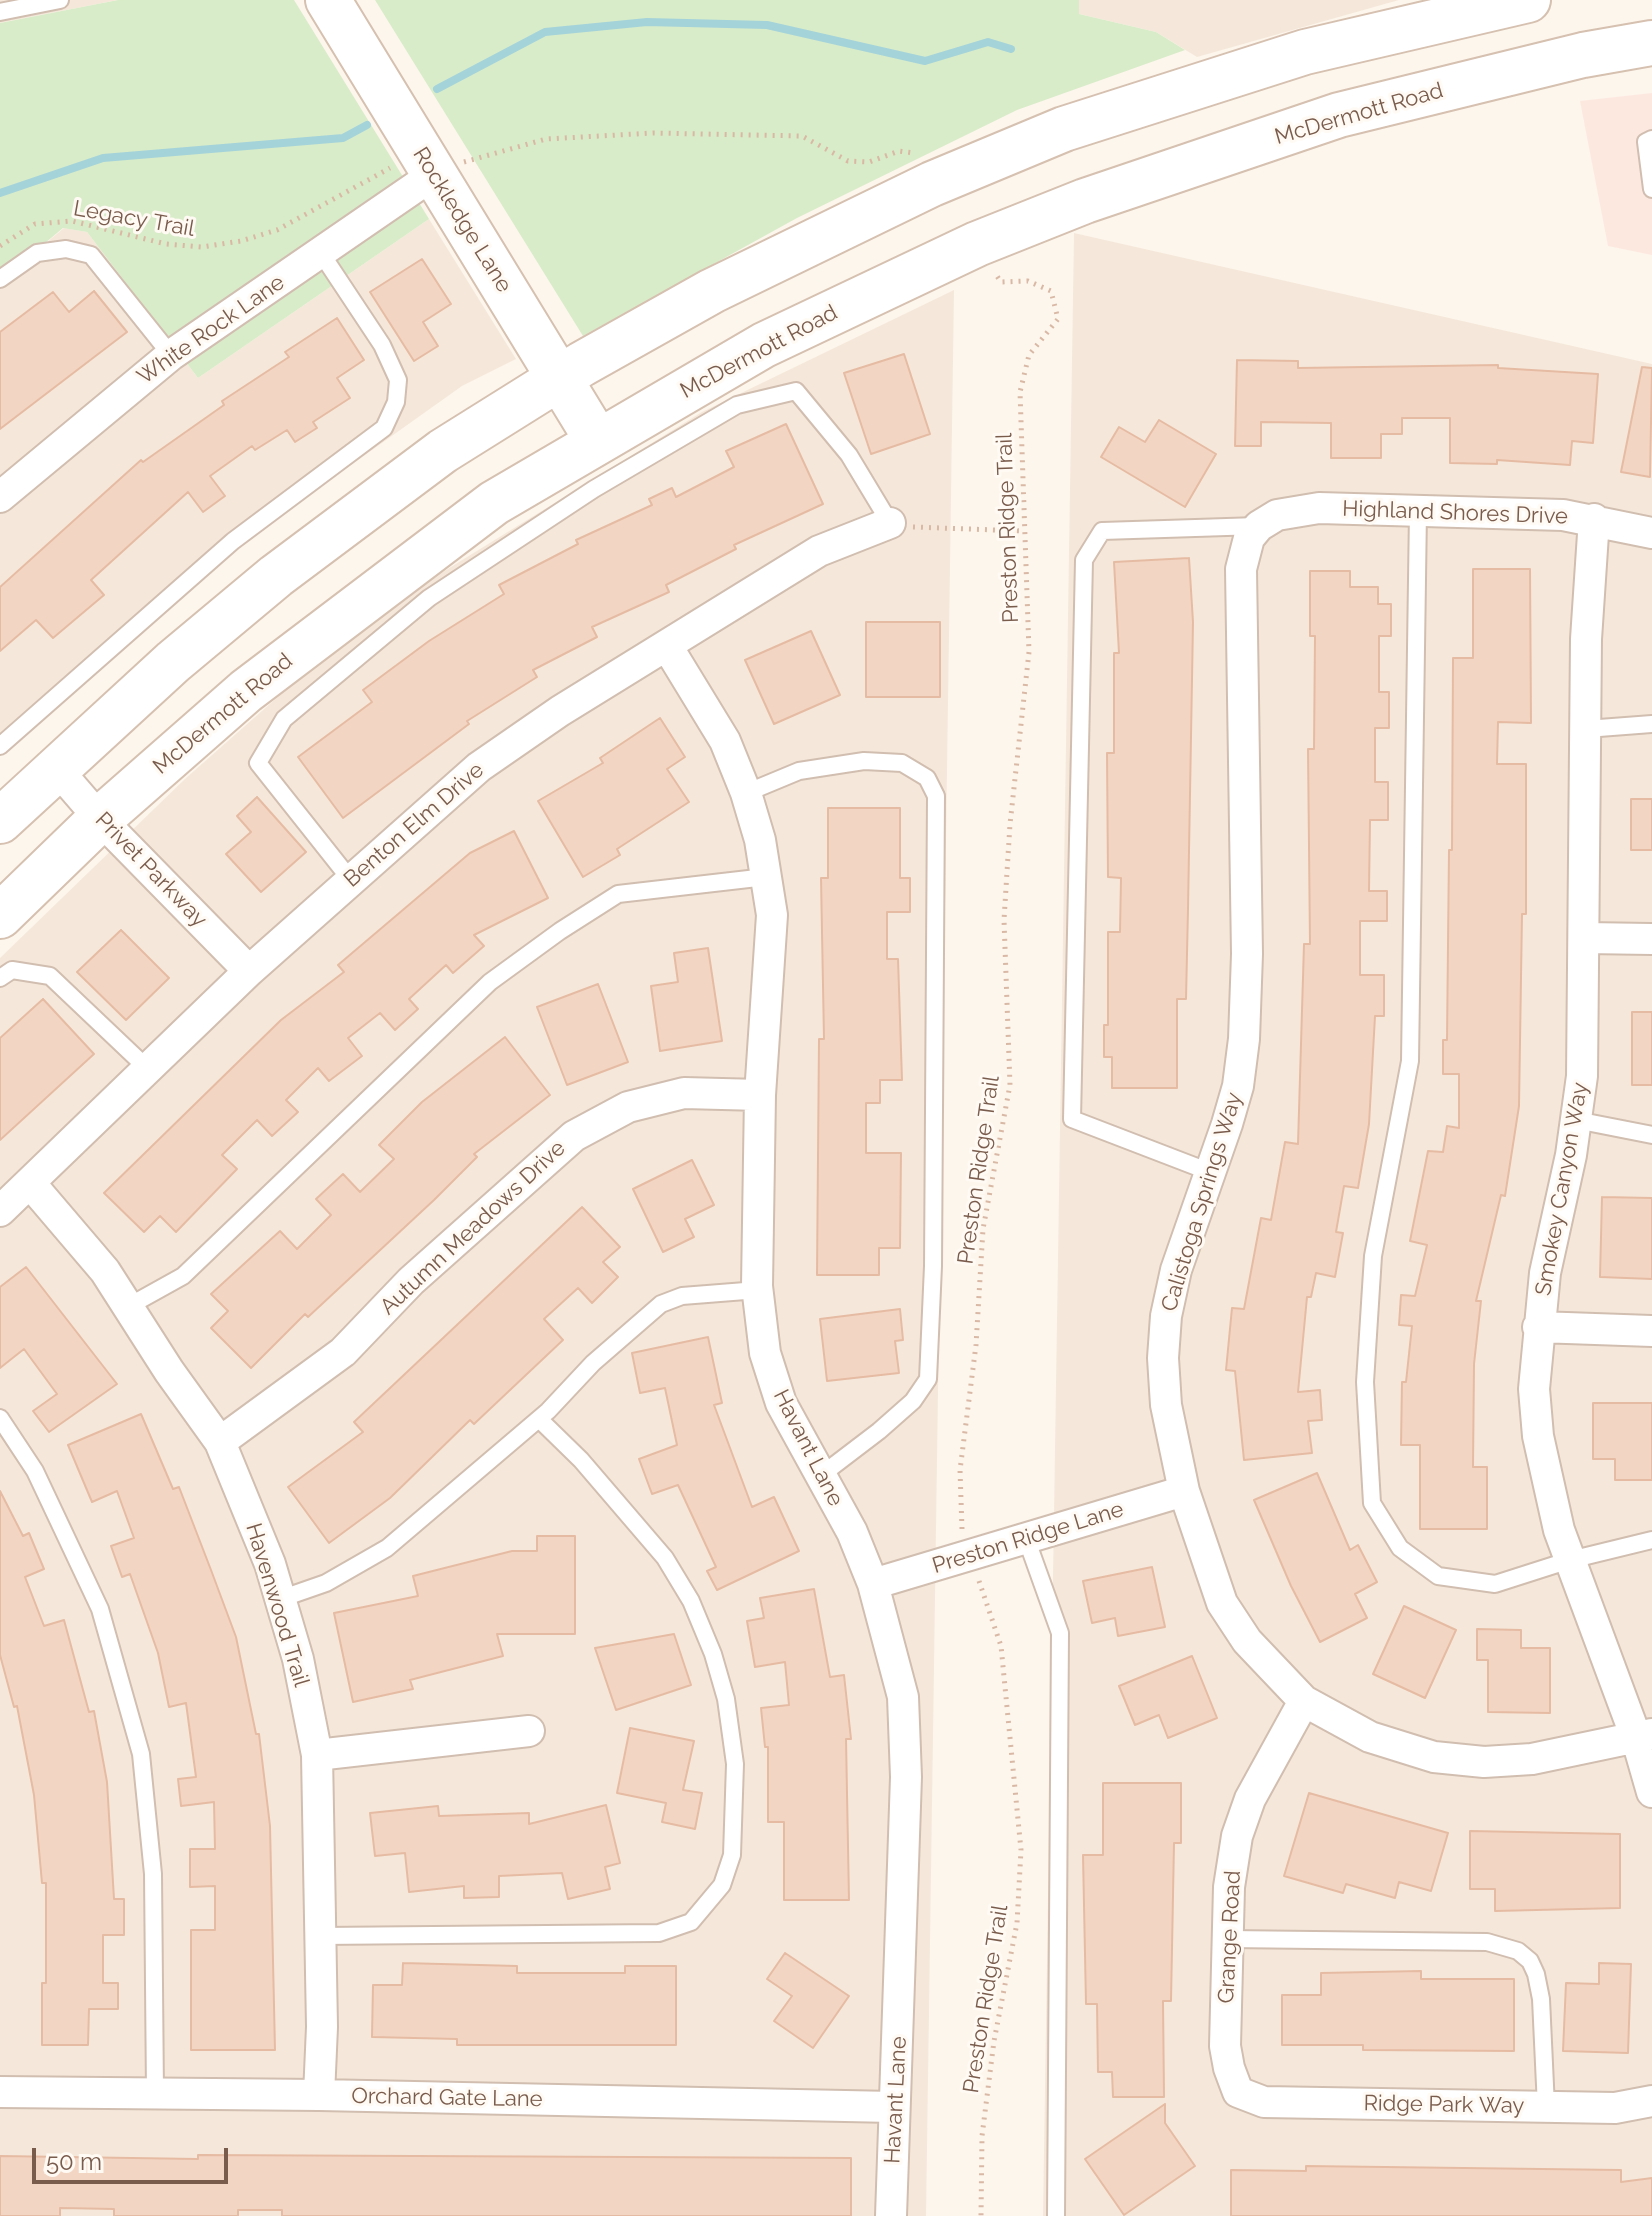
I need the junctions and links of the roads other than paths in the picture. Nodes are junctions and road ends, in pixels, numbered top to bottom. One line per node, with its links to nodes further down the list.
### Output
1 (60, 0): 4 (lane)
2 (1528, 0): 12 (main road)
3 (332, 8): 7 (main road, Rockledge Lane)
4 (0, 12)
5 (1652, 43): 13 (main road, McDermott Road)
6 (1652, 139): 8 (lane)
7 (426, 162): 9 (street, White Rock Lane); 12 (main road, Rockledge Lane)
8 (1652, 189)
9 (321, 253): 11 (street, White Rock Lane); 23 (lane)
10 (0, 279): 11 (lane)
11 (171, 355): 14 (street, White Rock Lane)
12 (559, 378): 13 (main road, Rockledge Lane); 24 (main road)
13 (597, 440): 26 (main road, McDermott Road)
14 (0, 497)
15 (1418, 511): 16 (street, Highland Shores Drive); 18 (street, Highland Shores Drive); 53 (lane)
16 (1594, 519): 19 (street, Highland Shores Drive); 22 (street, Smokey Canyon Way)
17 (890, 523): 20 (street, Benton Elm Drive); 29 (lane)
18 (1259, 526): 39 (street, Calistoga Springs Way); 39 (lane)
19 (1652, 533)
20 (667, 646): 25 (street, Havant Lane); 29 (street, Benton Elm Drive)
21 (1652, 724): 22 (lane)
22 (1586, 729): 31 (street, Smokey Canyon Way)
23 (0, 746)
24 (56, 768): 26 (street, Privet Parkway); 27 (main road)
25 (746, 793): 28 (street, Havant Lane); 49 (lane)
26 (100, 819): 30 (main road, McDermott Road); 33 (street, Privet Parkway)
27 (0, 821)
28 (766, 877): 36 (street, Havant Lane); 43 (lane)
29 (350, 879): 33 (street, Benton Elm Drive)
30 (0, 916)
31 (1585, 938): 32 (street); 37 (street, Smokey Canyon Way)
32 (1652, 939)
33 (249, 971): 35 (street, Benton Elm Drive)
34 (0, 978): 35 (lane)
35 (149, 1070): 40 (street, Benton Elm Drive)
36 (760, 1095): 42 (street, Havant Lane); 48 (street, Autumn Meadows Drive)
37 (1576, 1120): 38 (lane); 44 (street, Smokey Canyon Way)
38 (1652, 1135)
39 (1210, 1172): 50 (street, Calistoga Springs Way)
40 (30, 1183): 41 (street, Benton Elm Drive); 43 (street, Havenwood Trail)
41 (0, 1211)
42 (758, 1290): 47 (lane); 49 (street, Havant Lane)
43 (129, 1306): 48 (street, Havenwood Trail)
44 (1538, 1327): 45 (street); 53 (street, Smokey Canyon Way)
45 (1652, 1331)
46 (0, 1418): 65 (lane)
47 (539, 1419): 55 (lane); 61 (lane)
48 (220, 1442): 55 (street, Havenwood Trail)
49 (820, 1476): 54 (street, Havant Lane)
50 (1184, 1491): 51 (street, Preston Ridge Lane); 56 (street, Calistoga Springs Way)
51 (1026, 1538): 54 (street, Preston Ridge Lane); 71 (lane)
52 (1652, 1540): 53 (lane)
53 (1570, 1560): 58 (street, Smokey Canyon Way)
54 (873, 1584): 68 (street, Havant Lane)
55 (280, 1599): 59 (street, Havenwood Trail)
56 (1304, 1701): 58 (street, Calistoga Springs Way); 62 (street, Grange Road)
57 (529, 1731): 59 (street)
58 (1644, 1737): 60 (street, Smokey Canyon Way)
59 (317, 1755): 61 (street, Havenwood Trail)
60 (1652, 1792)
61 (320, 1936): 66 (street, Havenwood Trail)
62 (1228, 1939): 64 (street, Grange Road); 69 (lane)
63 (0, 2092): 65 (street, Orchard Gate Lane)
64 (1238, 2092): 69 (street, Ridge Park Way)
65 (155, 2094): 66 (street, Orchard Gate Lane)
66 (319, 2095): 68 (street, Orchard Gate Lane)
67 (1652, 2101): 69 (street, Ridge Park Way)
68 (893, 2107): 70 (street, Havant Lane)
69 (1546, 2107)
70 (891, 2216)
71 (1056, 2216)

